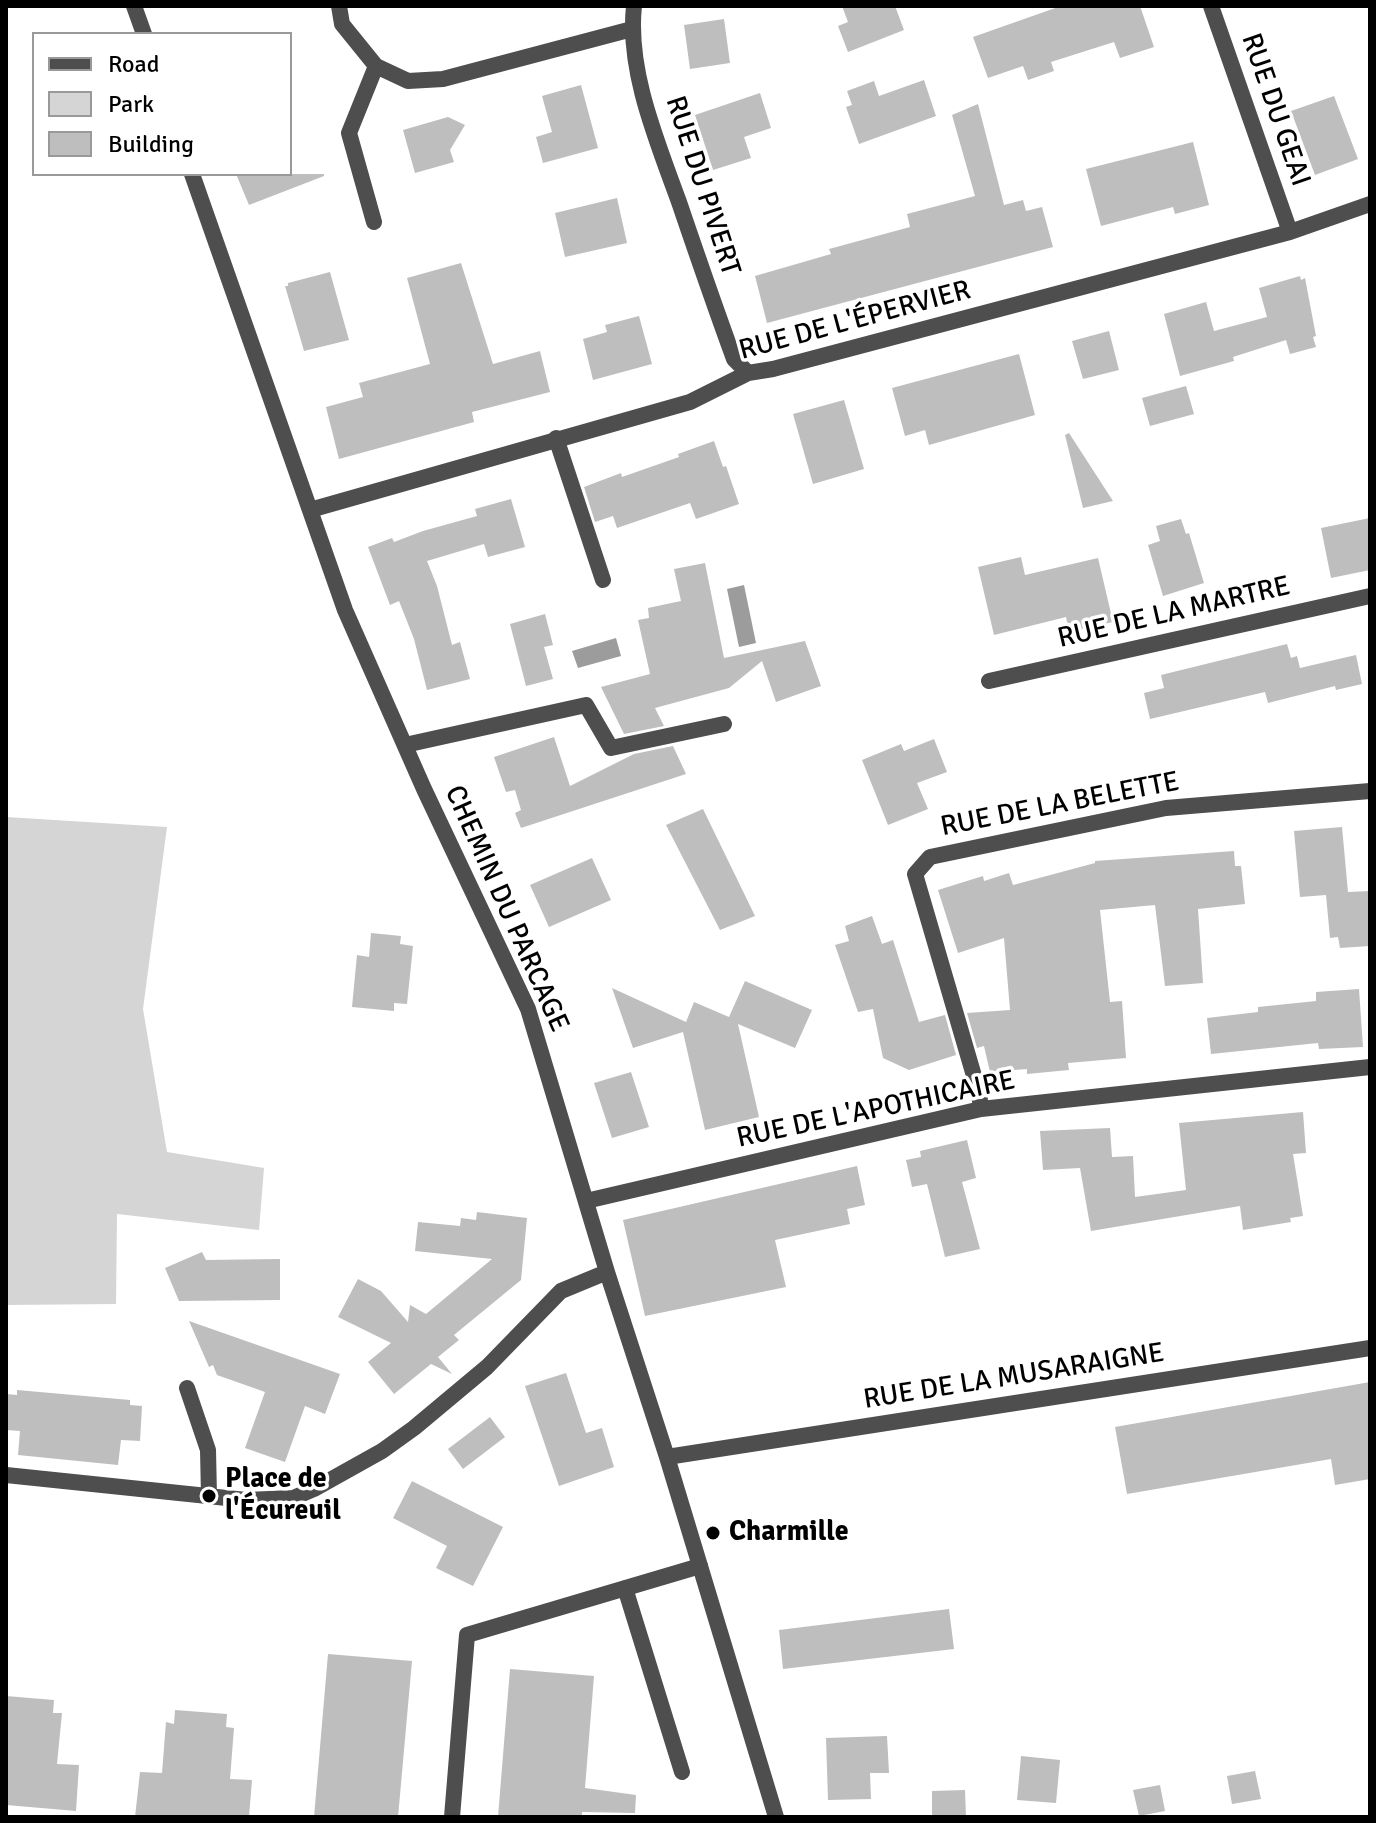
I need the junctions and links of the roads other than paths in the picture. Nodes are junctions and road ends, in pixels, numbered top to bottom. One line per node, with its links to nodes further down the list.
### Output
1 (134, 6): 6 (street)
2 (339, 6): 7 (street)
3 (634, 6): 5 (street, RUE DU PIVERT)
4 (1211, 6): 11 (street, RUE DU GEAI)
5 (632, 29): 7 (street); 12 (street, RUE DU PIVERT)
6 (143, 32)
7 (376, 66): 10 (street)
8 (193, 176): 14 (street, CHEMIN DU PARCAGE)
9 (1370, 204): 11 (street, RUE DE L'ÉPERVIER)
10 (374, 222)
11 (1290, 232): 12 (street, RUE DE L'ÉPERVIER)
12 (748, 373): 13 (street, RUE DE L'ÉPERVIER)
13 (556, 438): 14 (street, RUE DE L'ÉPERVIER); 15 (street)
14 (310, 510): 19 (street, CHEMIN DU PARCAGE)
15 (603, 580)
16 (1370, 596): 17 (street, RUE DE LA MARTRE)
17 (989, 681)
18 (724, 724): 19 (street)
19 (405, 745): 23 (street, CHEMIN DU PARCAGE)
20 (1370, 791): 22 (street, RUE DE LA BELETTE)
21 (1370, 1067): 22 (street, RUE DE L'APOTHICAIRE)
22 (981, 1109): 23 (street, RUE DE L'APOTHICAIRE)
23 (586, 1201): 24 (street, CHEMIN DU PARCAGE)
24 (607, 1272): 27 (street, CHEMIN DU PARCAGE); 29 (street)
25 (1370, 1348): 27 (street, RUE DE LA MUSARAIGNE)
26 (187, 1388): 29 (street)
27 (667, 1457): 30 (street, CHEMIN DU PARCAGE)
28 (6, 1475): 29 (street)
29 (209, 1496)
30 (700, 1566): 31 (street); 34 (street, CHEMIN DU PARCAGE)
31 (625, 1588): 32 (street); 33 (street)
32 (682, 1772)
33 (452, 1817)
34 (776, 1817)

